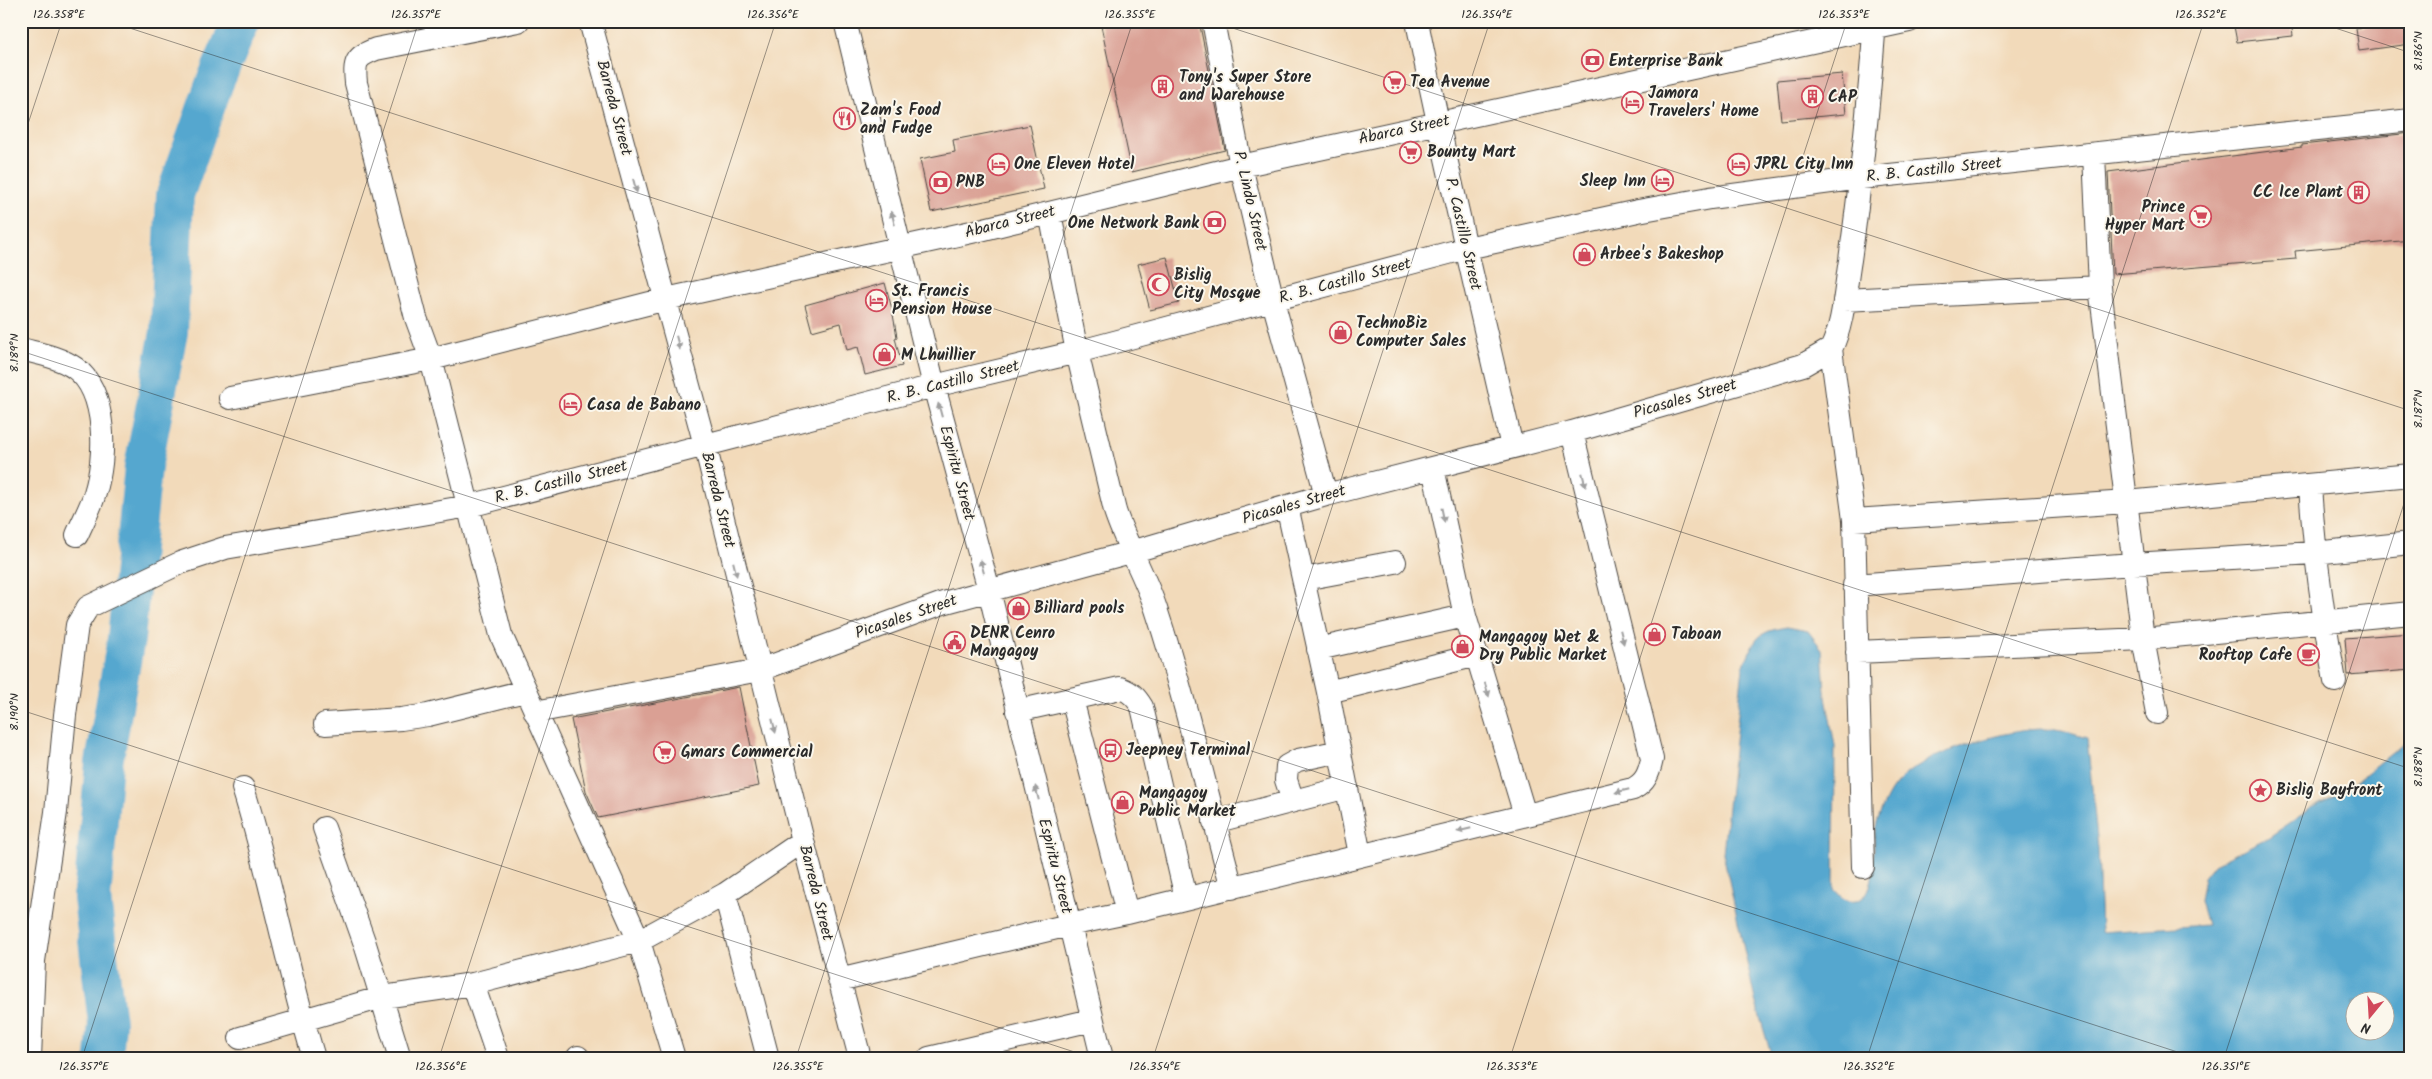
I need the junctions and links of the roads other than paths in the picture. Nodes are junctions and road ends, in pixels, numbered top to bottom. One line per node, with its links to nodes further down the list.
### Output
1 (518, 21): 23 (street)
2 (590, 21): 17 (street, Barreda Street, one-way to 17)
3 (846, 21): 14 (street, Espiritu Street, one-way to 3)
4 (1212, 21): 11 (street, P. Lindo Street)
5 (1417, 21): 9 (street, P. Castillo Street)
6 (1909, 21): 7 (street, Abarca Street)
7 (1875, 25): 9 (street, Abarca Street); 12 (street)
8 (2411, 120): 10 (street, R. B. Castillo Street)
9 (1436, 123): 11 (street, Abarca Street); 15 (street, P. Castillo Street)
10 (2094, 154): 12 (street, R. B. Castillo Street); 16 (street)
11 (1241, 166): 13 (street, Abarca Street); 19 (street, P. Lindo Street)
12 (1861, 178): 15 (street, R. B. Castillo Street); 18 (street)
13 (1050, 213): 14 (street, Abarca Street); 22 (street)
14 (901, 248): 17 (street, Abarca Street); 24 (street, Espiritu Street)
15 (1467, 248): 19 (street, R. B. Castillo Street); 28 (street, P. Castillo Street)
16 (2100, 287): 18 (street); 33 (street)
17 (666, 298): 23 (street, Abarca Street); 27 (street, Barreda Street, one-way to 27)
18 (1844, 300): 21 (street)
19 (1273, 301): 22 (street, R. B. Castillo Street); 32 (street, P. Lindo Street)
20 (21, 349): 37 (street)
21 (1831, 349): 26 (street, Picasales Street); 36 (street)
22 (1077, 352): 24 (street, R. B. Castillo Street); 39 (street)
23 (431, 358): 25 (street, Abarca Street); 34 (street)
24 (934, 386): 27 (street, R. B. Castillo Street); 45 (street, Espiritu Street, one-way to 24)
25 (230, 398)
26 (1572, 432): 28 (street, Picasales Street); 66 (street, one-way to 66)
27 (705, 445): 34 (street, R. B. Castillo Street); 53 (street, Barreda Street, one-way to 53)
28 (1512, 447): 29 (street, Picasales Street)
29 (1433, 468): 32 (street, Picasales Street); 47 (street, one-way to 47)
30 (2411, 475): 31 (street)
31 (2310, 485): 33 (street); 40 (street)
32 (1326, 495): 35 (street, Picasales Street)
33 (2127, 502): 36 (street); 42 (street)
34 (469, 506): 55 (street); 84 (street, R. B. Castillo Street)
35 (1287, 506): 39 (street, Picasales Street); 43 (street)
36 (1854, 520): 44 (street)
37 (77, 535)
38 (2411, 543): 40 (street)
39 (1131, 552): 45 (street, Picasales Street); 67 (street)
40 (2314, 553): 42 (street); 48 (street)
41 (1395, 562): 43 (street)
42 (2133, 564): 44 (street); 49 (street)
43 (1304, 580): 50 (street)
44 (1854, 585): 51 (street)
45 (988, 590): 53 (street, Picasales Street); 58 (street, Espiritu Street)
46 (2411, 613): 48 (street)
47 (1465, 616): 50 (street); 52 (street)
48 (2324, 621): 49 (street); 54 (street)
49 (2143, 639): 51 (street); 60 (street)
50 (1318, 650): 56 (street)
51 (1857, 652): 71 (street)
52 (1477, 655): 56 (street); 66 (street, one-way to 66)
53 (760, 670): 59 (street, Picasales Street); 69 (street, Barreda Street, one-way to 69)
54 (2335, 681)
55 (525, 691): 59 (street); 61 (street)
56 (1328, 692): 62 (street)
57 (1072, 699): 58 (street); 74 (street); 75 (street)
58 (1017, 710): 76 (street, Espiritu Street, one-way to 58)
59 (535, 712): 77 (street)
60 (2157, 714)
61 (325, 724)
62 (1340, 751): 63 (street); 65 (street)
63 (1346, 786): 65 (street); 70 (street)
64 (243, 788): 81 (street)
65 (1293, 801): 67 (street)
66 (1525, 815): 70 (street, one-way to 70)
67 (1214, 822): 72 (street)
68 (324, 828): 80 (street)
69 (803, 841): 73 (street); 78 (street, Barreda Street)
70 (1360, 856): 72 (street)
71 (1864, 867)
72 (1232, 888): 74 (street)
73 (725, 894): 77 (street); 89 (street)
74 (1186, 898): 75 (street)
75 (1127, 913): 76 (street)
76 (1069, 925): 78 (street); 82 (street, Espiritu Street)
77 (639, 941): 79 (street); 88 (street)
78 (839, 980): 90 (street, Barreda Street)
79 (473, 984): 80 (street); 87 (street)
80 (383, 997): 81 (street); 86 (street)
81 (302, 1020): 83 (street); 85 (street)
82 (1092, 1020): 91 (street); 92 (street, Espiritu Street)
83 (240, 1038)
84 (30, 1058)
85 (314, 1058)
86 (400, 1058)
87 (498, 1058)
88 (674, 1058)
89 (768, 1058)
90 (860, 1058)
91 (929, 1058)
92 (1102, 1058)

